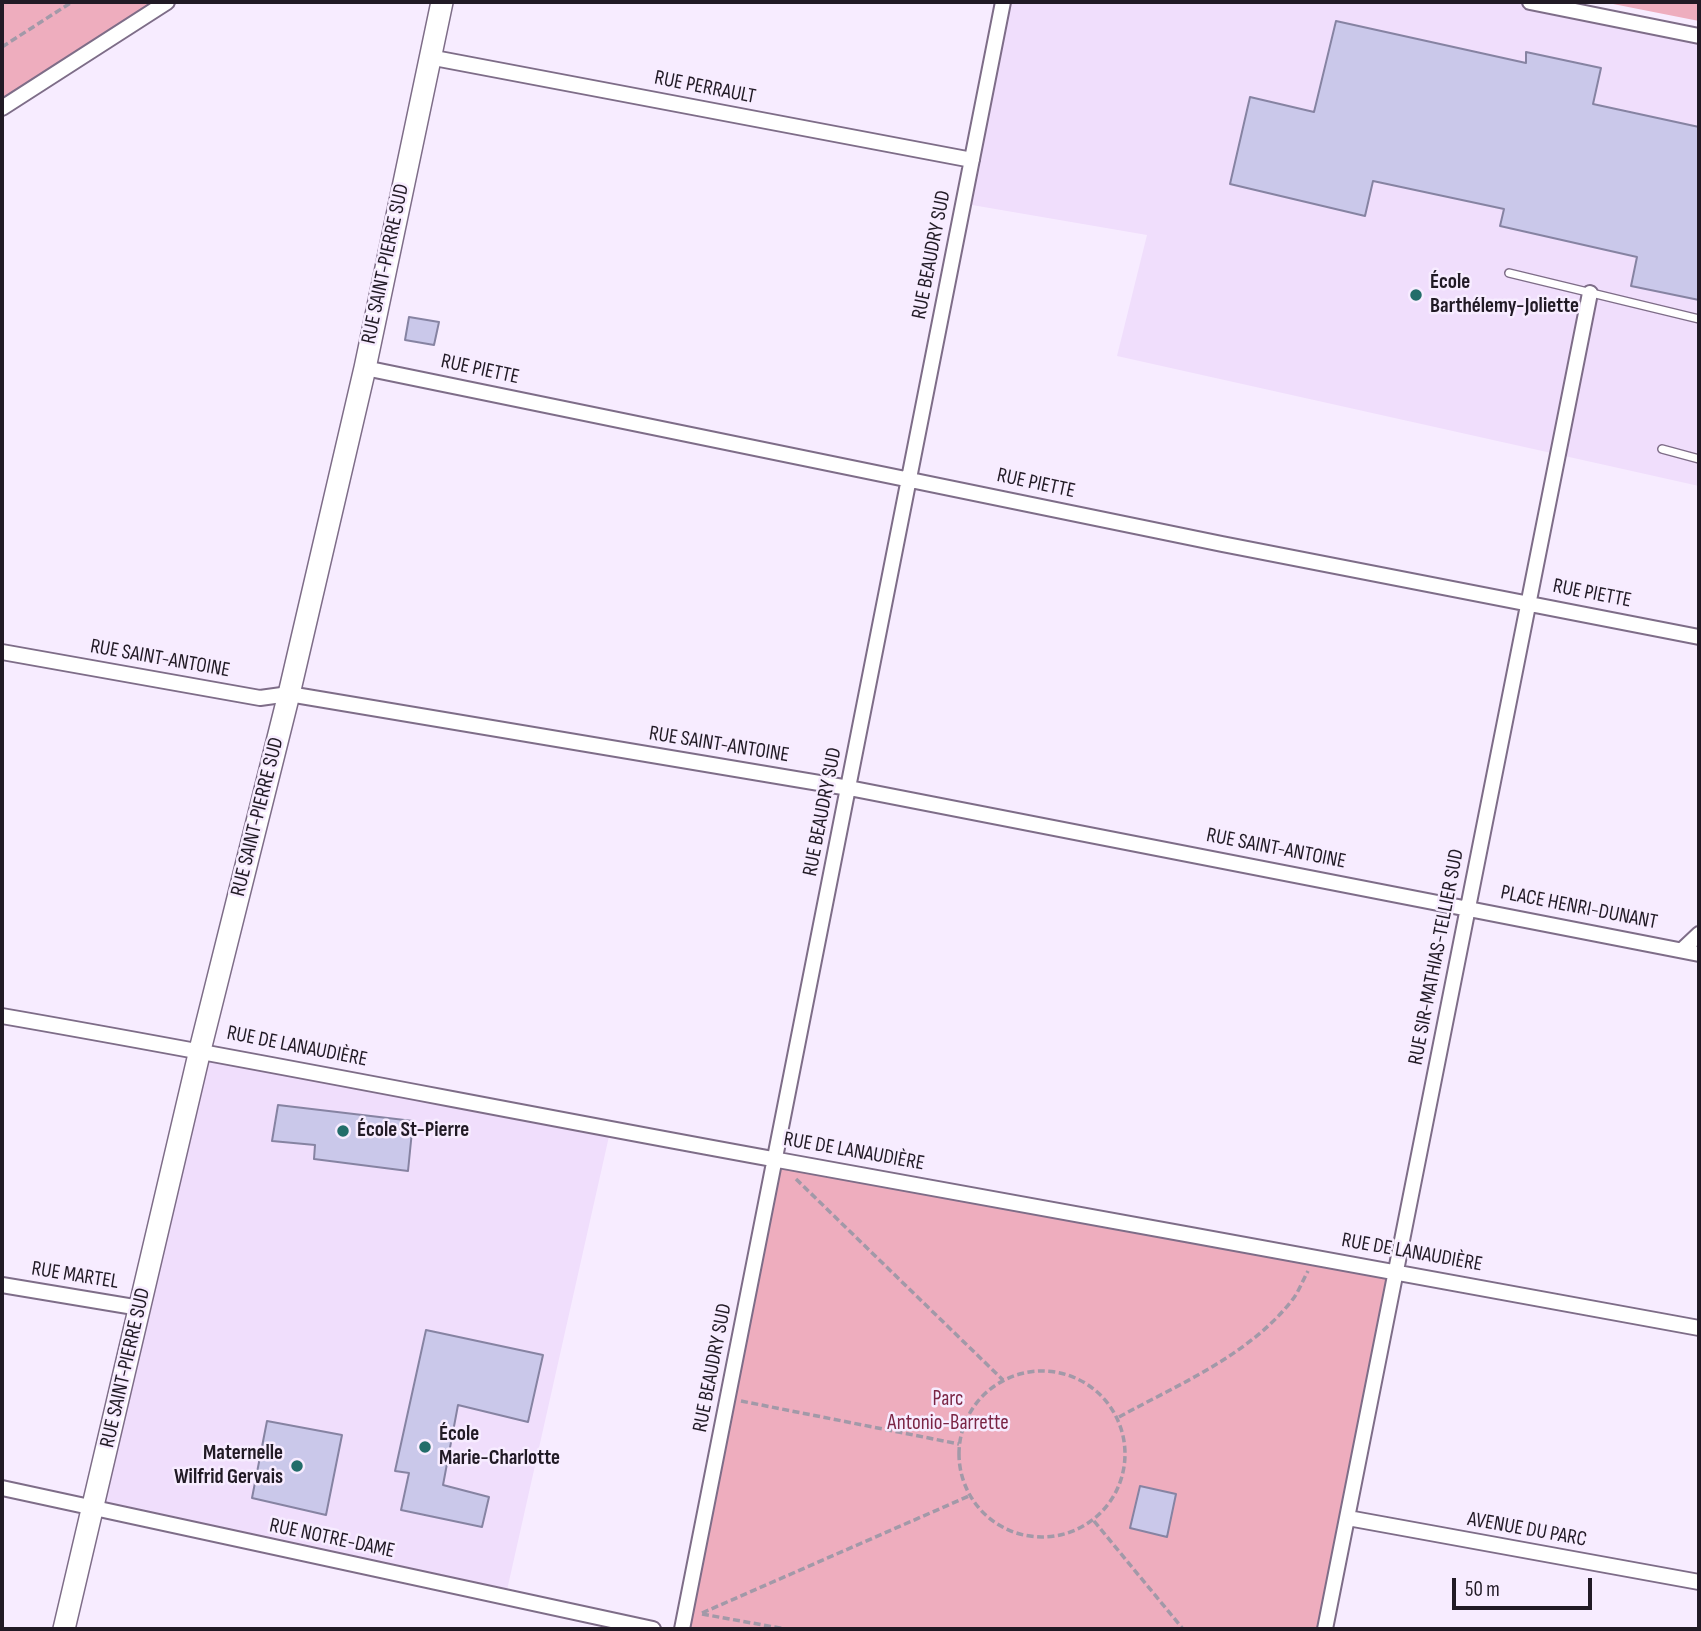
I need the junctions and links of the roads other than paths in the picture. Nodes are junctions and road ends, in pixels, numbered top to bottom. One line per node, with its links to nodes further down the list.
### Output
1 (167, 2): 7 (street)
2 (442, 2): 6 (street, RUE SAINT-PIERRE SUD)
3 (1003, 2): 8 (street, RUE BEAUDRY SUD)
4 (1530, 2): 5 (street)
5 (1699, 36)
6 (429, 57): 8 (street, RUE PERRAULT); 12 (street, RUE SAINT-PIERRE SUD)
7 (2, 108)
8 (972, 160): 15 (street, RUE BEAUDRY SUD)
9 (1509, 273): 10 (lane)
10 (1590, 293): 11 (lane); 16 (street, RUE SIR-MATHIAS-TELLIER SUD)
11 (1699, 319)
12 (365, 368): 15 (street, RUE PIETTE); 19 (street, RUE SAINT-PIERRE SUD)
13 (1662, 449): 14 (lane)
14 (1699, 459)
15 (909, 480): 16 (street, RUE PIETTE); 20 (street, RUE BEAUDRY SUD)
16 (1527, 603): 17 (street, RUE PIETTE); 21 (street, RUE SIR-MATHIAS-TELLIER SUD)
17 (1699, 637)
18 (2, 652): 19 (street, RUE SAINT-ANTOINE)
19 (289, 694): 20 (street, RUE SAINT-ANTOINE); 26 (street, RUE SAINT-PIERRE SUD)
20 (849, 788): 21 (street, RUE SAINT-ANTOINE); 27 (street, RUE BEAUDRY SUD)
21 (1468, 907): 23 (street, PLACE HENRI-DUNANT); 28 (street, RUE SIR-MATHIAS-TELLIER SUD)
22 (1699, 934): 23 (street, PLACE HENRI-DUNANT)
23 (1682, 950): 24 (street, PLACE HENRI-DUNANT)
24 (1699, 954)
25 (2, 1016): 26 (street, RUE DE LANAUDIÈRE)
26 (200, 1050): 27 (street, RUE DE LANAUDIÈRE); 30 (street, RUE SAINT-PIERRE SUD)
27 (776, 1160): 28 (street, RUE DE LANAUDIÈRE); 38 (street, RUE BEAUDRY SUD)
28 (1397, 1271): 31 (street, RUE DE LANAUDIÈRE); 34 (street, RUE SIR-MATHIAS-TELLIER SUD)
29 (2, 1285): 30 (street, RUE MARTEL)
30 (140, 1308): 33 (street, RUE SAINT-PIERRE SUD)
31 (1699, 1328)
32 (2, 1488): 33 (street, RUE NOTRE-DAME)
33 (94, 1509): 36 (street, RUE SAINT-PIERRE SUD); 37 (street, RUE NOTRE-DAME)
34 (1348, 1518): 35 (street, AVENUE DU PARC); 39 (street, RUE SIR-MATHIAS-TELLIER SUD)
35 (1699, 1582)
36 (64, 1629)
37 (653, 1629)
38 (682, 1629)
39 (1325, 1629)

